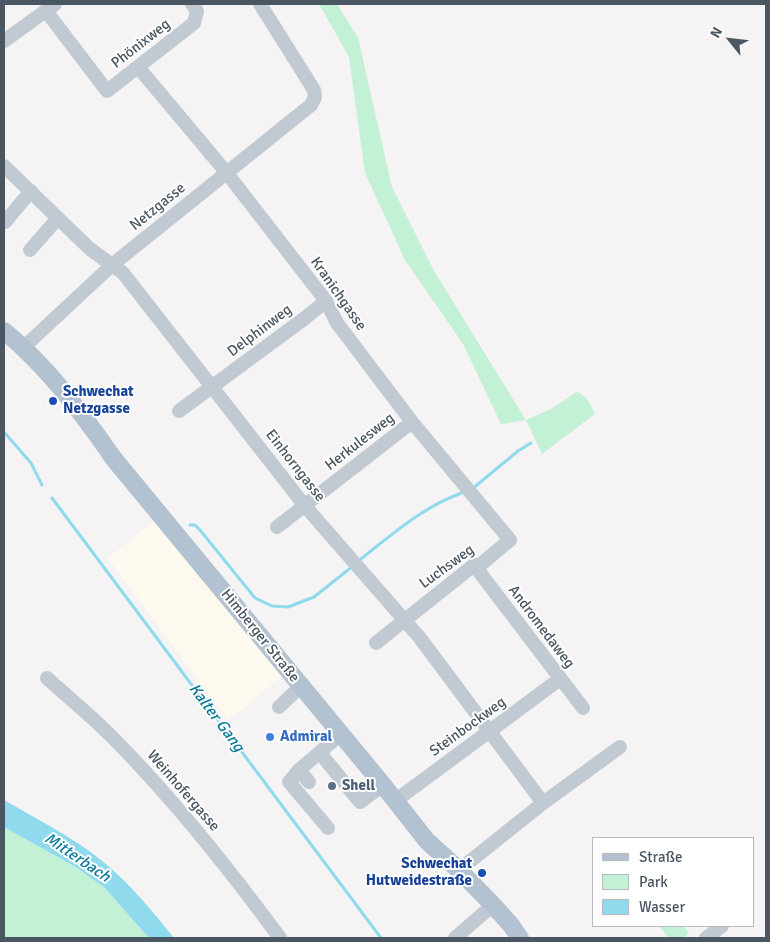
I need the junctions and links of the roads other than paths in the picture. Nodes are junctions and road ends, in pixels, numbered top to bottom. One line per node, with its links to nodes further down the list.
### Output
1 (192, 4): 5 (street, Phönixweg)
2 (260, 4): 7 (street, Netzgasse)
3 (50, 6): 4 (street); 5 (street, Phönixweg)
4 (4, 41)
5 (138, 67): 7 (street, Kranichgasse)
6 (4, 166): 8 (street, Einhorngasse)
7 (226, 172): 12 (street, Netzgasse); 13 (street, Kranichgasse)
8 (31, 191): 9 (street, Einhorngasse); 10 (street)
9 (58, 218): 11 (street); 12 (street, Einhorngasse)
10 (5, 222)
11 (30, 250)
12 (112, 265): 15 (street, Netzgasse); 16 (street, Einhorngasse)
13 (326, 300): 16 (street, Delphinweg); 18 (street, Kranichgasse)
14 (4, 331): 15 (main road, Himberger Straße)
15 (24, 347): 27 (main road, Himberger Straße)
16 (212, 387): 17 (street, Delphinweg); 19 (street, Einhorngasse)
17 (179, 411)
18 (412, 422): 19 (street, Herkulesweg); 21 (street, Kranichgasse)
19 (305, 506): 20 (street, Herkulesweg); 23 (street, Einhorngasse)
20 (277, 528)
21 (510, 540): 22 (street, Luchsweg)
22 (474, 565): 23 (street, Luchsweg); 26 (street, Andromedaweg)
23 (404, 621): 24 (street, Luchsweg); 30 (street, Einhorngasse)
24 (376, 643)
25 (47, 678): 43 (street, Weinhofergasse)
26 (560, 679): 29 (street, Andromedaweg); 30 (street, Steinbockweg)
27 (301, 686): 28 (street); 31 (main road, Himberger Straße)
28 (279, 706)
29 (583, 708)
30 (490, 731): 37 (street, Steinbockweg); 38 (street, Einhorngasse)
31 (341, 734): 33 (street); 36 (main road, Himberger Straße)
32 (620, 747): 38 (street)
33 (320, 753): 34 (street); 36 (street)
34 (299, 770): 35 (street); 39 (street)
35 (309, 782)
36 (383, 785): 37 (main road, Himberger Straße)
37 (395, 801): 40 (main road, Himberger Straße)
38 (543, 803): 40 (street)
39 (328, 828)
40 (459, 870): 41 (main road, Himberger Straße)
41 (493, 905): 44 (street); 45 (main road, Himberger Straße)
42 (721, 927): 46 (street)
43 (280, 938)
44 (455, 938)
45 (520, 938)
46 (706, 938)

